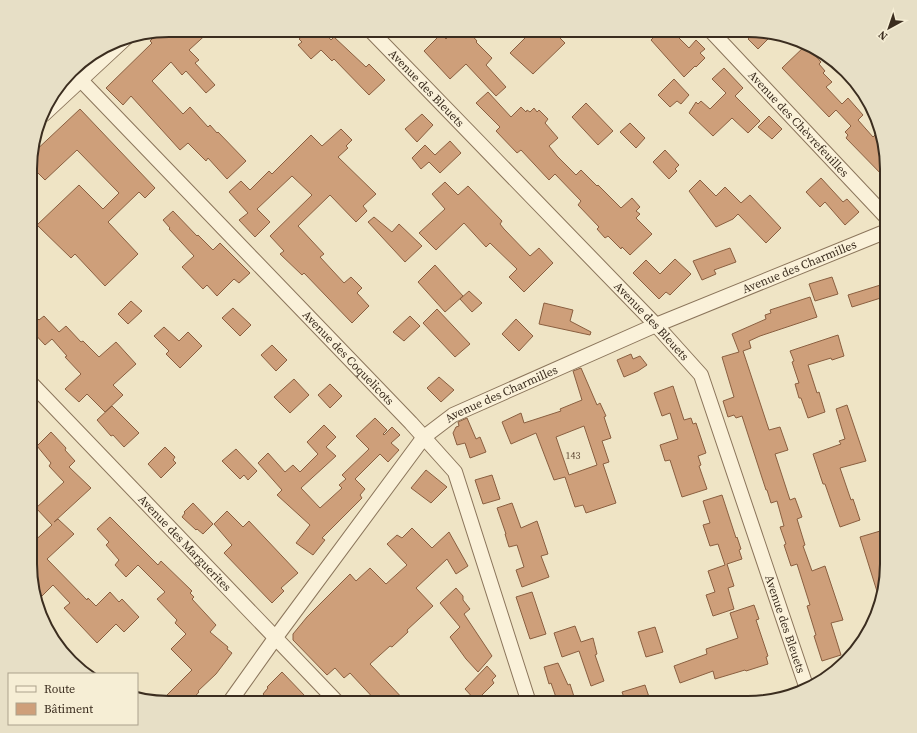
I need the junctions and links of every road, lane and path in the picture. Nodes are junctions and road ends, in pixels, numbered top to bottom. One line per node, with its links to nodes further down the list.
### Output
1 (377, 37): 8 (street, Avenue des Bleuets)
2 (717, 37): 6 (street, Avenue des Chèvrefeuilles)
3 (115, 49): 4 (street)
4 (76, 76): 5 (street); 10 (street, Avenue des Coquelicots)
5 (59, 96)
6 (880, 211)
7 (880, 234): 8 (street, Avenue des Charmilles)
8 (656, 324): 10 (street, Avenue des Charmilles); 12 (street, Avenue des Bleuets)
9 (37, 389): 11 (street, Avenue des Marguerites)
10 (424, 437): 11 (street, Avenue des Charmilles); 15 (street, Avenue des Coquelicots)
11 (276, 638): 13 (street, Avenue des Charmilles); 14 (street, Avenue des Marguerites)
12 (805, 683)
13 (234, 696)
14 (331, 696)
15 (527, 696)

